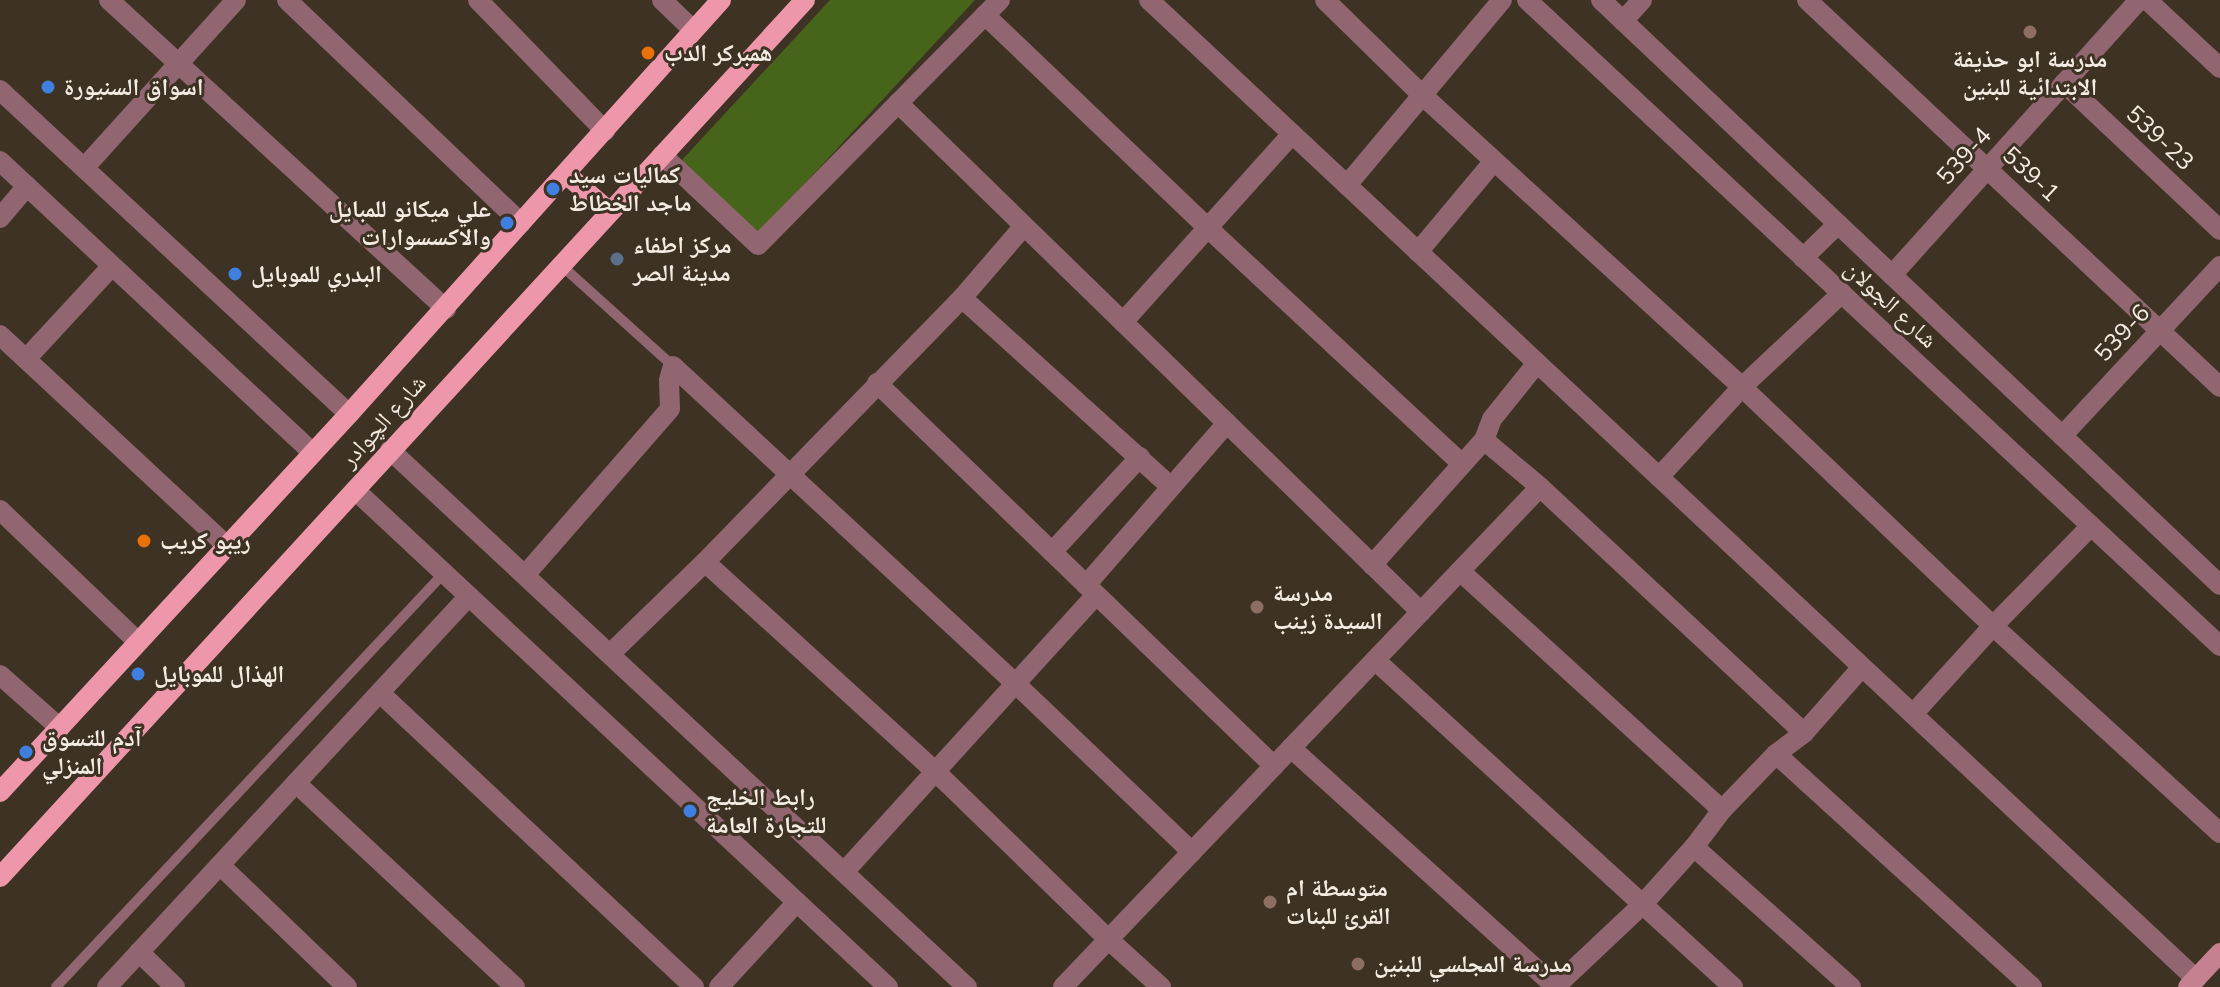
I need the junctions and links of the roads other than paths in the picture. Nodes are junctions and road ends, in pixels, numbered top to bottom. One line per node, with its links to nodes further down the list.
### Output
1 (109, 0): 21 (street)
2 (236, 0): 21 (street)
3 (287, 0): 39 (street)
4 (478, 0): 27 (street)
5 (662, 0): 20 (street)
6 (721, 0): 20 (main road, شارع الچوادر)
7 (805, 0): 29 (main road, شارع الچوادر)
8 (1000, 0): 18 (street)
9 (1149, 0): 28 (street)
10 (1325, 0): 25 (street)
11 (1502, 0): 25 (street)
12 (1527, 0): 45 (street, شارع الجولان)
13 (1601, 0): 19 (street, شارع الجولان)
14 (1642, 0): 19 (street)
15 (1807, 0): 33 (street, 539-1)
16 (2139, 0): 23 (street, 539-4)
17 (2147, 0): 22 (street)
18 (985, 15): 26 (street); 42 (street)
19 (1623, 21): 40 (street, شارع الجولان)
20 (693, 30): 27 (main road, شارع الچوادر)
21 (177, 65): 32 (street); 52 (street)
22 (2220, 68)
23 (2064, 83): 33 (street, 539-4); 43 (street, 539-23)
24 (0, 90): 32 (street)
25 (1421, 94): 31 (street); 35 (street)
26 (898, 103): 29 (street); 41 (street)
27 (605, 131): 34 (main road, شارع الچوادر)
28 (1292, 134): 35 (street); 42 (street)
29 (662, 155): 37 (main road, شارع الچوادر)
30 (0, 161): 36 (street)
31 (1494, 161): 44 (street); 60 (street)
32 (84, 168): 62 (street)
33 (1987, 169): 49 (street, 539-4); 54 (street, 539-1)
34 (566, 174): 37 (main road); 39 (main road, شارع الچوادر)
35 (1347, 185): 44 (street)
36 (27, 186): 38 (street); 47 (street)
37 (610, 212): 46 (main road, شارع الچوادر)
38 (0, 218)
39 (521, 223): 52 (main road, شارع الچوادر)
40 (1838, 224): 45 (street); 49 (street, شارع الجولان)
41 (1024, 226): 51 (street); 53 (street)
42 (1209, 229): 53 (street); 69 (street)
43 (2220, 230)
44 (1418, 252): 57 (street)
45 (1803, 258): 50 (street, شارع الجولان)
46 (561, 265): 58 (lane); 66 (main road, شارع الچوادر)
47 (112, 266): 56 (street); 67 (street)
48 (2220, 266): 54 (street, 539-6)
49 (1892, 275): 64 (street, شارع الجولان)
50 (1842, 293): 60 (street); 76 (street, شارع الجولان)
51 (962, 298): 59 (street); 68 (street)
52 (446, 309): 62 (main road, شارع الچوادر)
53 (1123, 322): 63 (street)
54 (2160, 331): 61 (street, 539-1); 64 (street, 539-6)
55 (0, 335): 56 (street)
56 (26, 359): 77 (street)
57 (1537, 363): 65 (street); 71 (street)
58 (673, 366): 70 (street); 83 (street)
59 (877, 383): 70 (street); 78 (street)
60 (1742, 387): 71 (street); 88 (street)
61 (2220, 387)
62 (349, 414): 67 (main road, شارع الچوادر)
63 (1227, 423): 72 (street); 80 (street)
64 (2062, 436): 84 (street, شارع الجولان)
65 (1484, 440): 69 (street); 73 (street)
66 (390, 450): 74 (main road, شارع الچوادر); 83 (street)
67 (313, 453): 77 (main road, شارع الچوادر)
68 (1140, 457): 72 (street); 78 (street)
69 (1461, 463): 80 (street)
70 (789, 473): 79 (street); 95 (street)
71 (1659, 477): 93 (street)
72 (1170, 486): 85 (street)
73 (1540, 487): 81 (street); 99 (street)
74 (355, 490): 82 (street); 112 (main road, شارع الچوادر)
75 (0, 510): 89 (street)
76 (2091, 526): 88 (street); 90 (street, شارع الجولان)
77 (227, 546): 89 (main road, شارع الچوادر)
78 (1052, 552): 85 (street)
79 (705, 562): 91 (street); 103 (street)
80 (1372, 565): 87 (street)
81 (1460, 571): 87 (street); 106 (street)
82 (444, 573): 86 (street); 120 (lane)
83 (525, 575): 91 (street)
84 (2220, 585)
85 (1091, 590): 95 (street); 102 (street)
86 (469, 596): 96 (street); 113 (street)
87 (1421, 612): 92 (street)
88 (1993, 626): 97 (street); 107 (street)
89 (137, 641): 98 (main road, شارع الچوادر)
90 (2220, 646)
91 (610, 654): 111 (street)
92 (1375, 660): 100 (street); 114 (street)
93 (1862, 667): 97 (street); 99 (street)
94 (0, 675): 98 (street)
95 (1016, 684): 103 (street); 109 (street)
96 (380, 693): 104 (street); 125 (street)
97 (1913, 714): 118 (street)
98 (60, 728): 105 (main road, شارع الچوادر)
99 (1804, 733): 101 (street)
100 (1291, 748): 102 (street); 130 (street)
101 (1776, 754): 106 (street); 133 (street)
102 (1274, 766): 109 (street)
103 (937, 773): 111 (street); 115 (street)
104 (296, 783): 110 (street); 124 (street)
105 (0, 792)
106 (1722, 810): 108 (street)
107 (2220, 833)
108 (1694, 847): 114 (street); 132 (street)
109 (1192, 852): 115 (street)
110 (220, 865): 116 (street); 123 (street)
111 (844, 872): 119 (street)
112 (0, 877)
113 (797, 902): 126 (street); 127 (street)
114 (1642, 905): 130 (street); 131 (street)
115 (1108, 939): 128 (street); 129 (street)
116 (139, 952): 121 (street); 122 (street)
117 (2220, 953): 118 (main road)
118 (2192, 983)
119 (964, 986)
120 (56, 987)
121 (107, 987)
122 (175, 987)
123 (347, 987)
124 (515, 987)
125 (694, 987)
126 (719, 987)
127 (888, 987)
128 (1063, 987)
129 (1161, 987)
130 (1556, 987)
131 (1733, 987)
132 (1851, 987)
133 (2032, 987)

